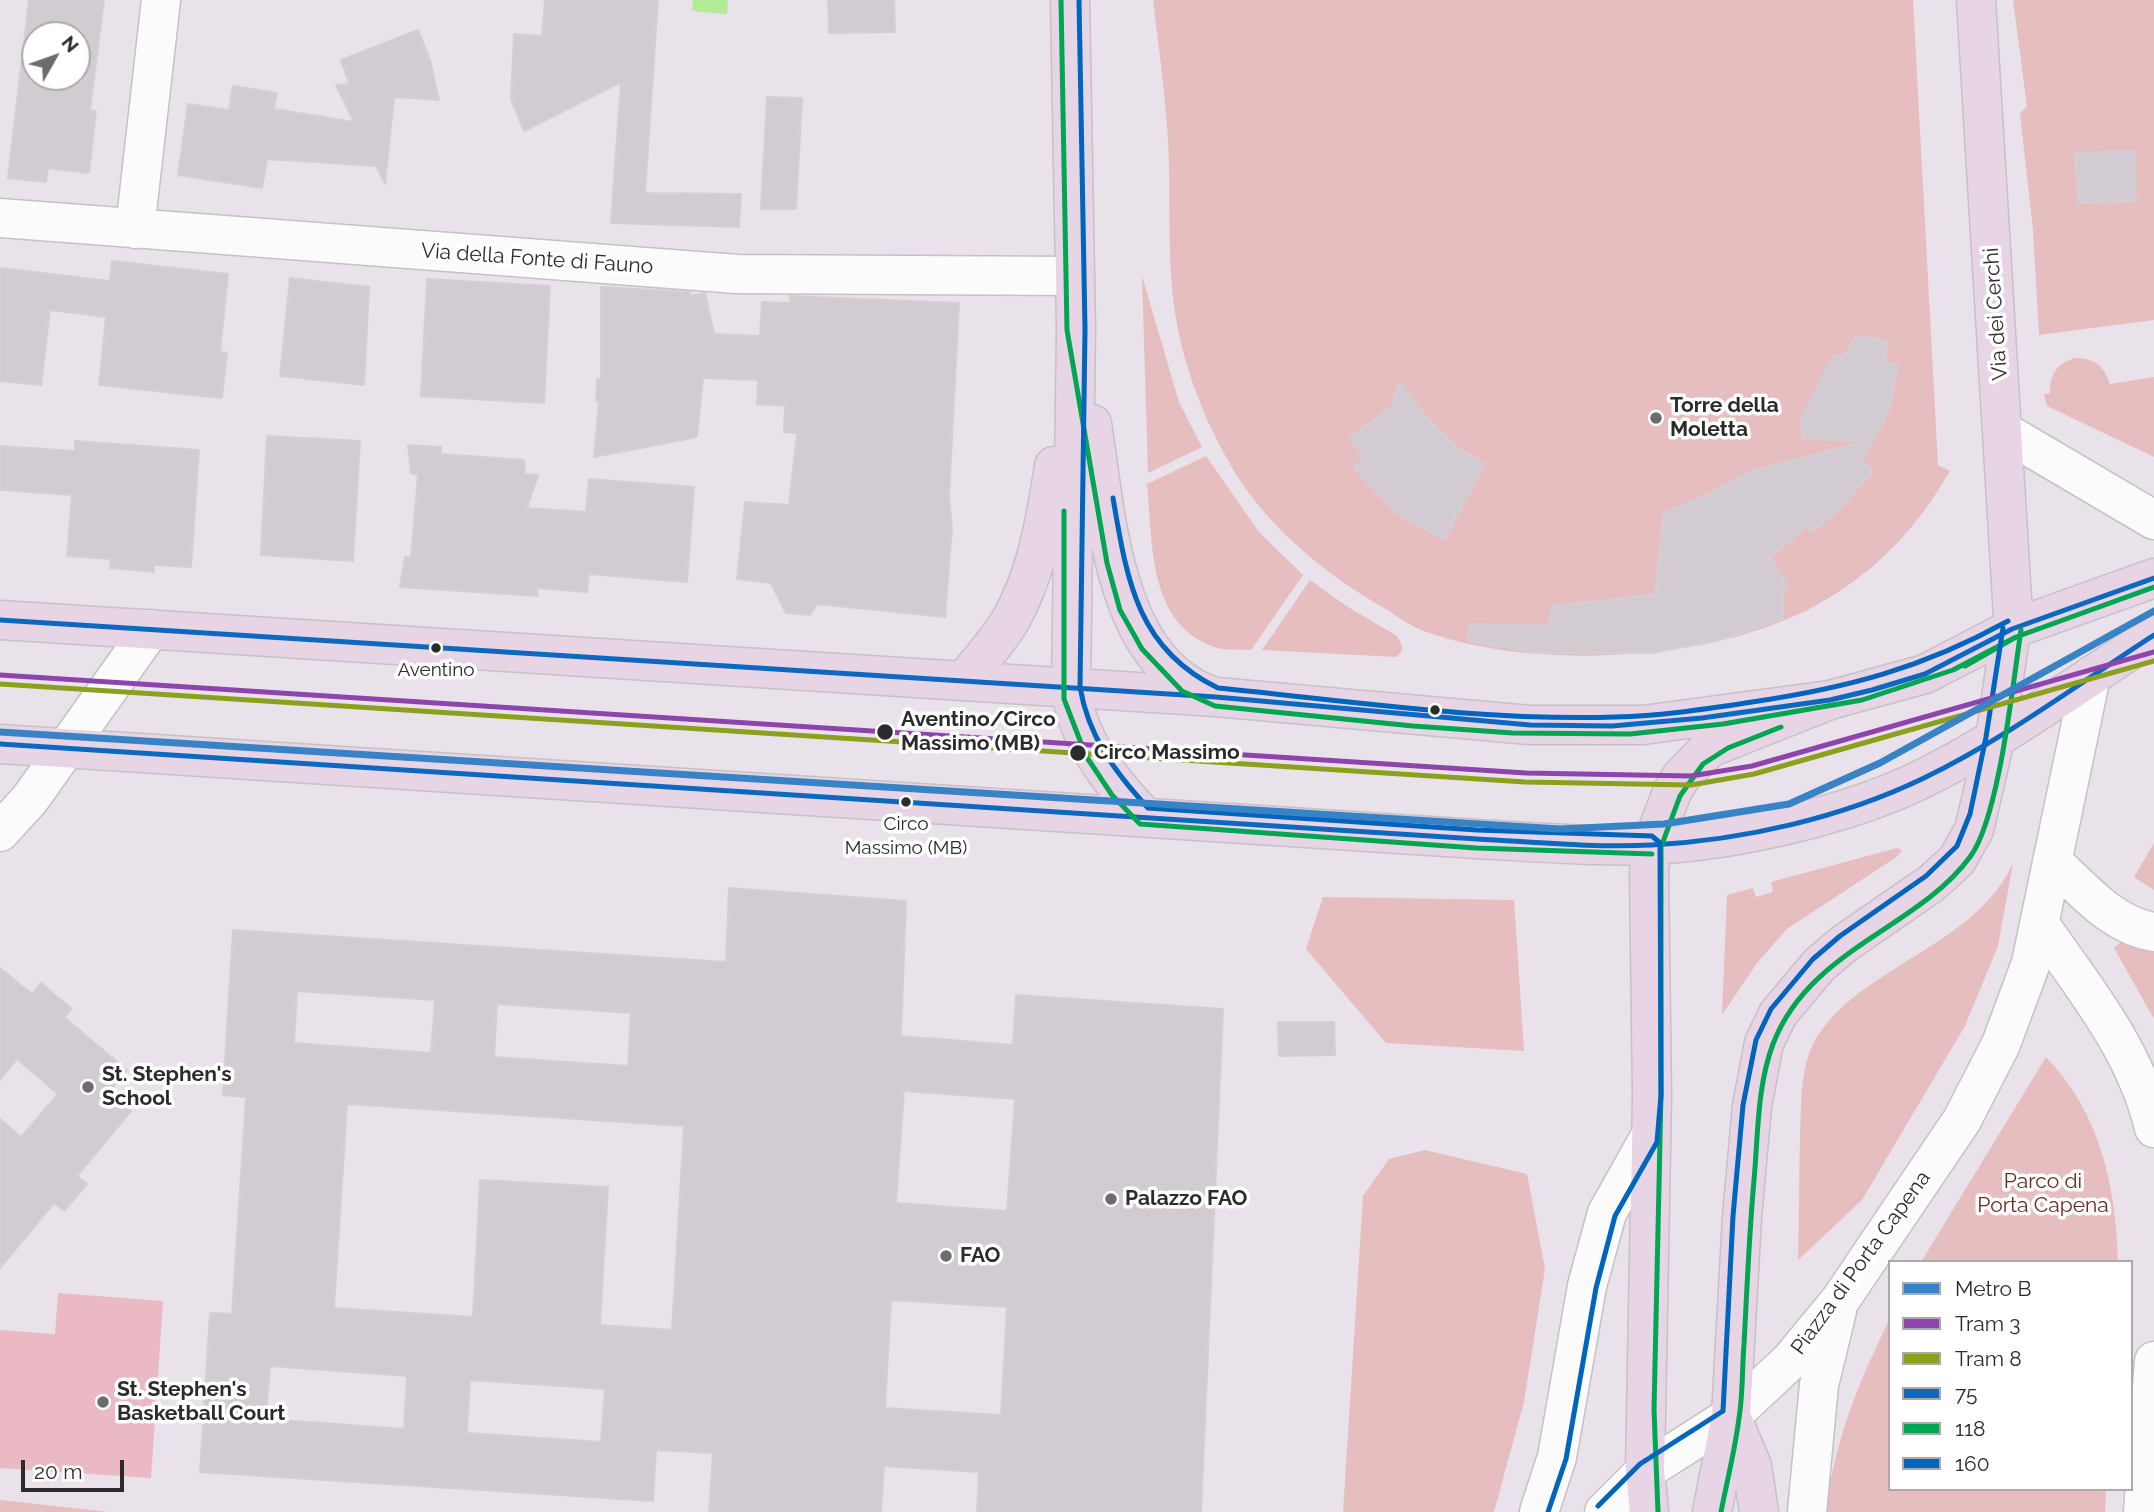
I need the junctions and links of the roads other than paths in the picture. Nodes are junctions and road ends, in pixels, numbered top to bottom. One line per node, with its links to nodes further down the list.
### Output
1 (161, 0): 5 (street)
2 (1070, 0): 6 (main road)
3 (1976, 0): 8 (main road, Via dei Cerchi)
4 (0, 218): 5 (street, Via della Fonte di Fauno)
5 (135, 229): 6 (street, Via della Fonte di Fauno)
6 (1075, 276): 7 (main road)
7 (1076, 329): 16 (main road); 17 (main road); 18 (main road)
8 (2003, 431): 9 (street); 13 (main road, Via dei Cerchi)
9 (2154, 520)
10 (2154, 578): 13 (main road)
11 (0, 620): 12 (main road)
12 (151, 629): 16 (main road); 22 (street)
13 (2012, 629): 19 (main road); 20 (main road)
14 (2154, 635): 15 (main road)
15 (2091, 676): 20 (main road); 26 (street, Piazza di Porta Capena)
16 (964, 681): 17 (main road)
17 (1071, 688): 18 (main road); 23 (main road)
18 (1216, 697): 19 (main road)
19 (1830, 700): 25 (main road)
20 (1995, 738): 25 (main road); 33 (main road)
21 (0, 744): 22 (main road)
22 (66, 748): 23 (main road); 24 (street)
23 (1144, 816): 25 (main road)
24 (0, 832)
25 (1652, 845): 30 (main road)
26 (2052, 861): 27 (street, Piazza di Porta Capena); 28 (street)
27 (2040, 926): 29 (street); 31 (street, Piazza di Porta Capena)
28 (2154, 932)
29 (2154, 1128)
30 (1648, 1140): 34 (main road); 35 (street)
31 (1841, 1299): 33 (street, Piazza di Porta Capena); 41 (street)
32 (2154, 1361): 42 (street)
33 (1731, 1416): 34 (street, Piazza di Porta Capena); 39 (main road); 40 (main road)
34 (1645, 1471): 36 (street, Piazza di Porta Capena); 37 (main road); 38 (main road)
35 (1539, 1512)
36 (1604, 1512)
37 (1629, 1512)
38 (1649, 1512)
39 (1713, 1512)
40 (1759, 1512)
41 (1807, 1512)
42 (2143, 1512)

